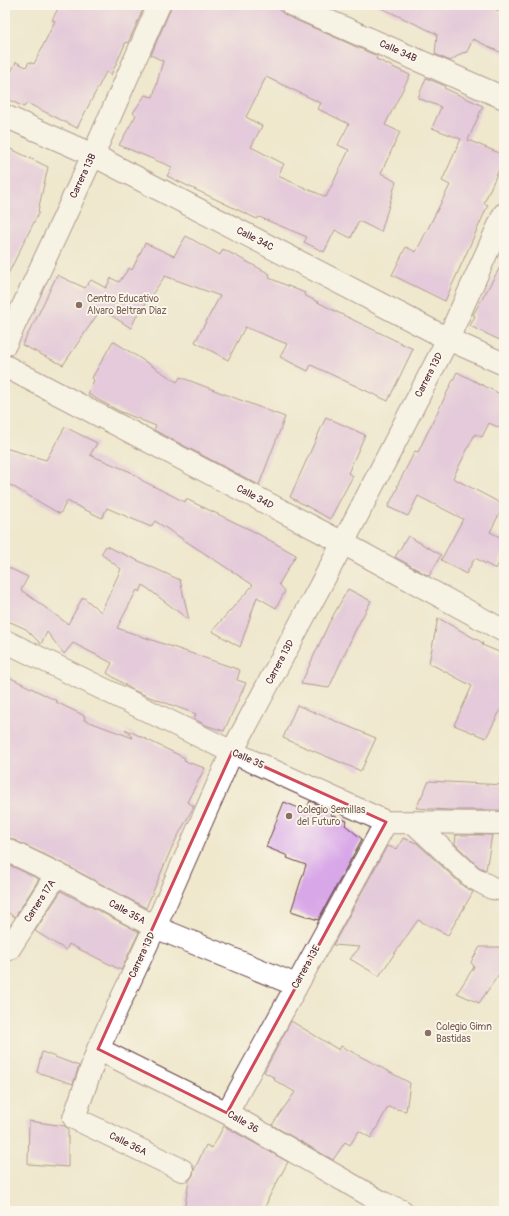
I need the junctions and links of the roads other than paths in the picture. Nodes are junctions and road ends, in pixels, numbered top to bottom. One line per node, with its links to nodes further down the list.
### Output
1 (159, 5): 5 (street, Carrera 13B)
2 (292, 5): 3 (street, Calle 34B)
3 (504, 98)
4 (5, 116): 5 (street, Calle 34C)
5 (93, 155): 7 (street, Calle 34C); 8 (street, Carrera 13B)
6 (504, 214): 7 (street, Carrera 13D)
7 (448, 339): 9 (street, Calle 34C); 11 (street, Carrera 13D)
8 (5, 345)
9 (504, 364)
10 (5, 366): 11 (street, Calle 34D)
11 (343, 543): 12 (street, Calle 34D); 14 (street, Carrera 13D)
12 (504, 631)
13 (5, 641): 14 (street, Calle 35)
14 (232, 752): 15 (street, Calle 35); 21 (street, Carrera 13D)
15 (386, 822): 16 (street, Calle 35); 23 (street, Carrera 13E)
16 (414, 823): 17 (street, Calle 35); 20 (street)
17 (504, 823)
18 (5, 849): 19 (street, Calle 35A)
19 (57, 874): 21 (street, Calle 35A); 22 (street, Carrera 17A)
20 (504, 890)
21 (155, 927): 23 (street, Calle 35A); 24 (street, Carrera 13D)
22 (9, 949)
23 (296, 985): 25 (street, Carrera 13E)
24 (98, 1050): 25 (street, Calle 36); 26 (street, Carrera 13D)
25 (227, 1113): 28 (street, Calle 36)
26 (74, 1118): 27 (street, Calle 36A)
27 (182, 1170)
28 (392, 1207)

